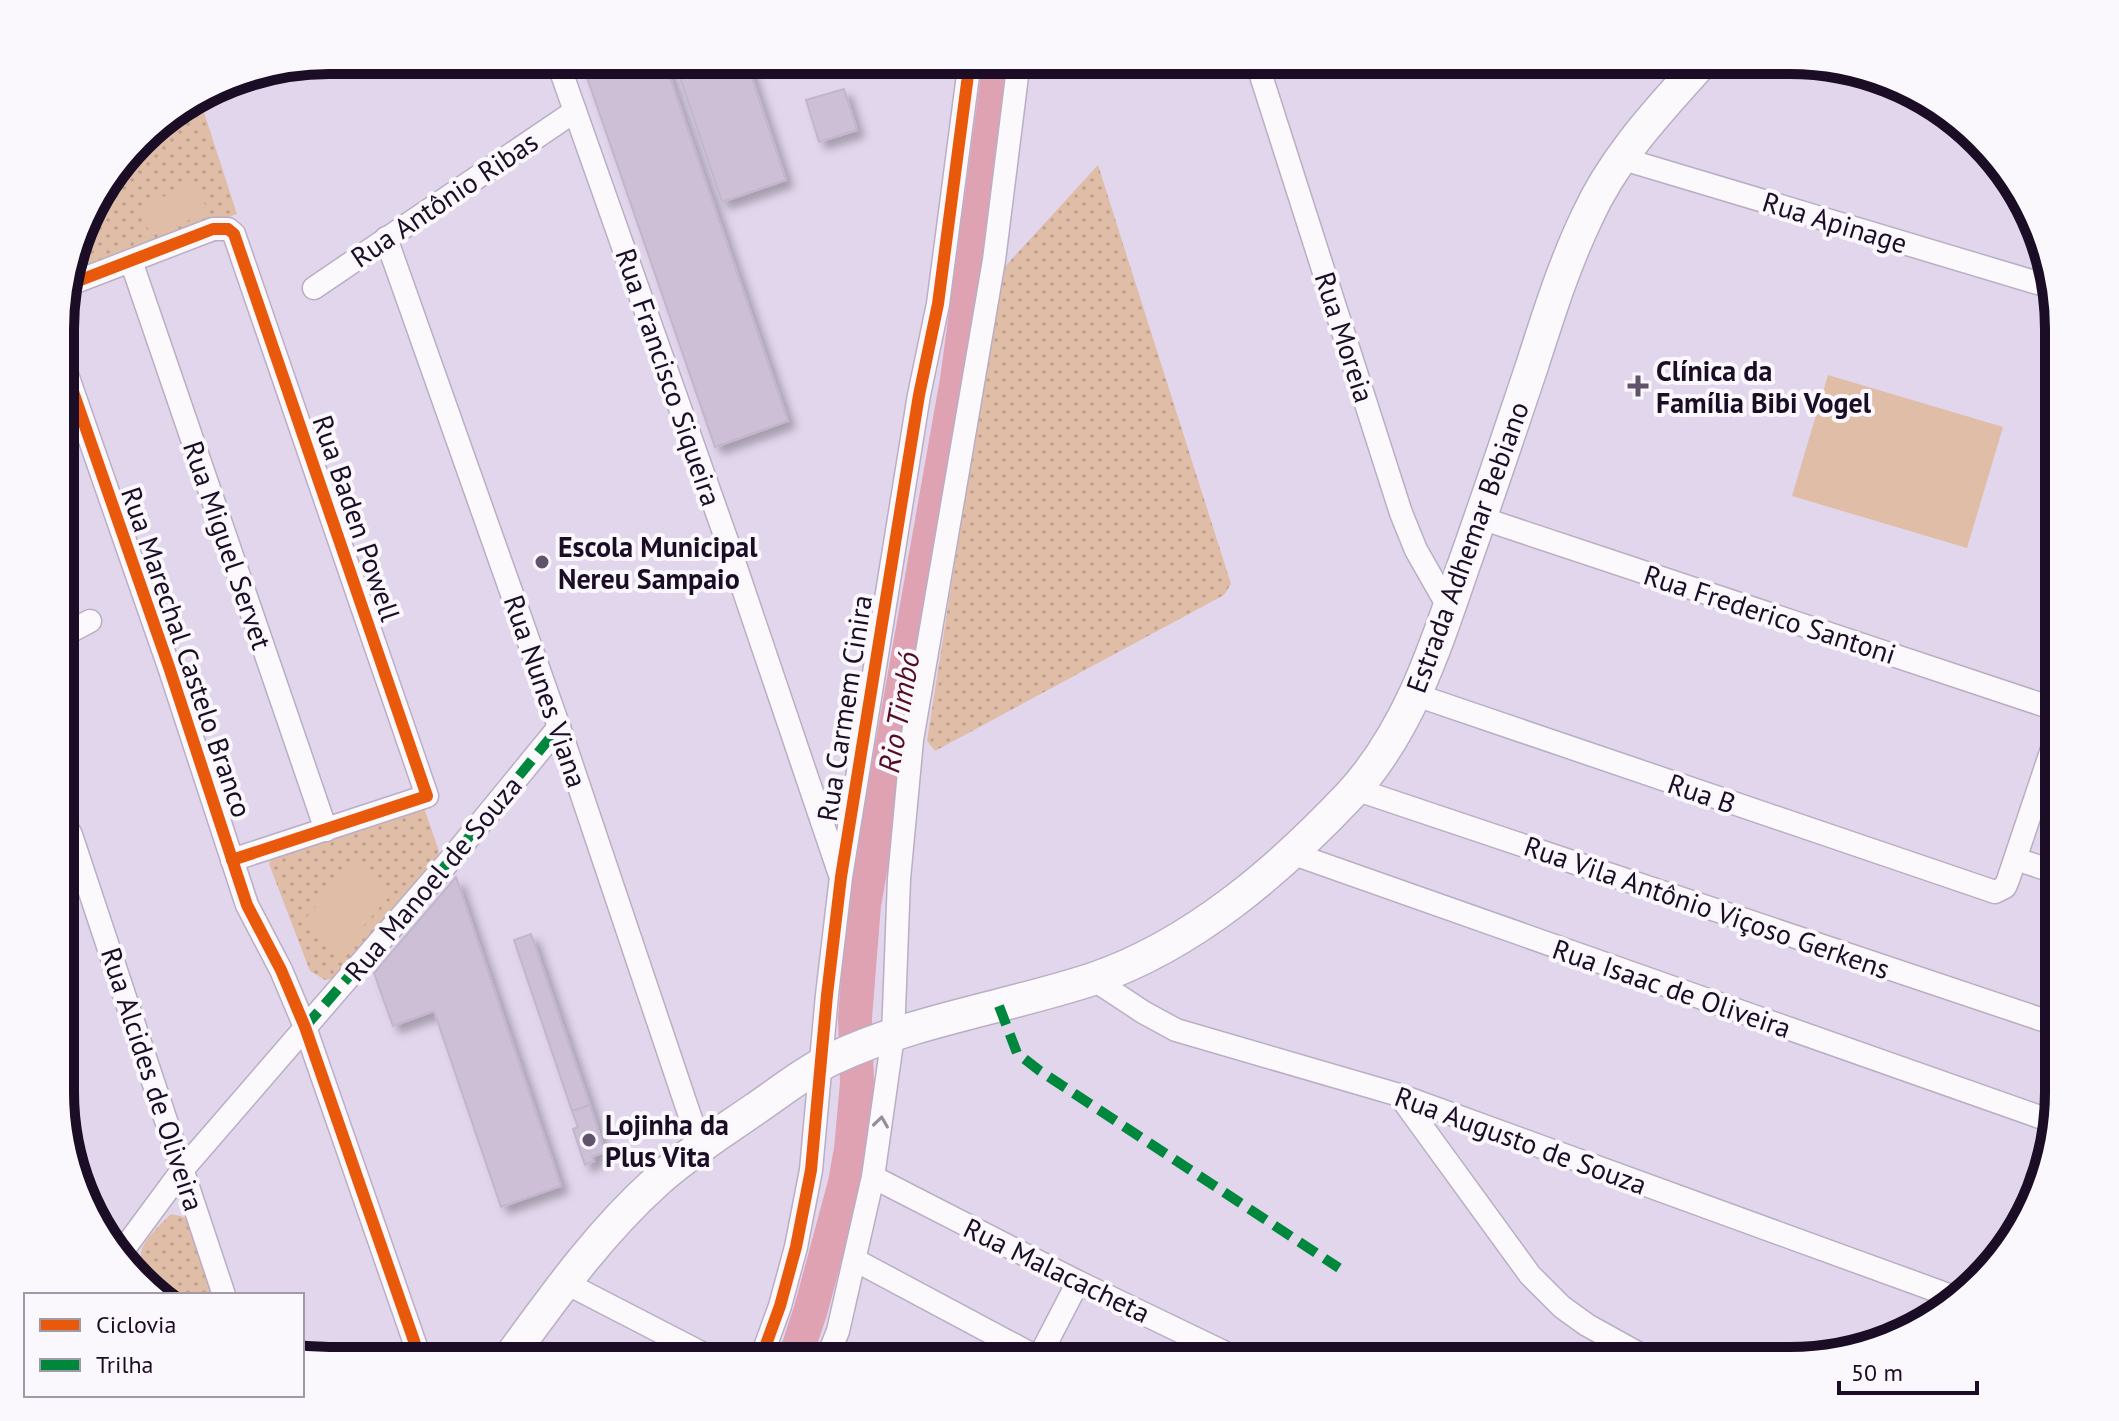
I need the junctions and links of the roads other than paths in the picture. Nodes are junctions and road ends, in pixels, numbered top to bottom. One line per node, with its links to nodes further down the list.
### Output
1 (562, 74): 6 (street, Rua Francisco Siqueira)
2 (968, 74): 29 (street, Rua Carmem Cinira)
3 (1017, 74): 33 (street)
4 (1260, 74): 15 (street, Rua Moreia)
5 (1692, 74): 7 (main road, Estrada Adhemar Bebiano)
6 (575, 111): 8 (street, Rua Antônio Ribas); 29 (street, Rua Francisco Siqueira)
7 (1620, 158): 11 (street, Rua Apinage); 14 (main road, Estrada Adhemar Bebiano)
8 (386, 238): 12 (street, Rua Antônio Ribas); 20 (street, Rua Nunes Viana)
9 (131, 261): 10 (street, Rua Baden Powell); 23 (street, Rua Miguel Servet); 23 (street, Rua Baden Powell)
10 (79, 281)
11 (2041, 284)
12 (314, 288)
13 (74, 394): 27 (street, Rua Marechal Castelo Branco)
14 (1481, 518): 15 (main road, Estrada Adhemar Bebiano); 19 (street, Rua Frederico Santoni)
15 (1449, 608): 18 (main road, Estrada Adhemar Bebiano)
16 (90, 621): 17 (street)
17 (74, 630)
18 (1416, 695): 22 (main road, Estrada Adhemar Bebiano); 26 (street, Rua B)
19 (2044, 705)
20 (559, 727): 32 (street, Rua Manoel de Souza); 37 (street, Rua Nunes Viana)
21 (2044, 774): 26 (street)
22 (1355, 789): 25 (main road, Estrada Adhemar Bebiano); 31 (street, Rua Vila Antônio Viçoso Gerkens)
23 (326, 830): 27 (street, Rua Baden Powell)
24 (74, 844): 38 (street, Rua Alcides de Oliveira)
25 (1291, 853): 30 (main road, Estrada Adhemar Bebiano); 36 (street, Rua Isaac de Oliveira)
26 (2016, 859): 28 (street)
27 (232, 860): 32 (street, Rua Marechal Castelo Branco)
28 (2044, 868)
29 (841, 877): 34 (street, Rua Carmem Cinira)
30 (1093, 979): 33 (main road, Estrada Adhemar Bebiano); 35 (street, Rua Augusto de Souza)
31 (2044, 1020)
32 (305, 1027): 38 (street, Rua Manoel de Souza); 48 (street, Rua Marechal Castelo Branco)
33 (886, 1039): 34 (main road, Estrada Adhemar Bebiano); 39 (street, one-way to 33)
34 (827, 1062): 37 (main road, Estrada Adhemar Bebiano); 51 (street, Rua Carmem Cinira)
35 (1399, 1095): 45 (street, Rua Augusto de Souza); 47 (street)
36 (2043, 1118)
37 (700, 1146): 42 (main road, Estrada Adhemar Bebiano)
38 (183, 1169): 40 (street, Rua Manoel de Souza); 44 (street, Rua Alcides de Oliveira)
39 (873, 1177): 41 (street); 43 (street, Rua Malacacheta)
40 (126, 1246)
41 (855, 1260): 52 (street); 53 (street)
42 (564, 1282): 49 (main road, Estrada Adhemar Bebiano); 50 (street)
43 (1078, 1282): 46 (street, Rua Malacacheta); 54 (street)
44 (223, 1293)
45 (1945, 1294)
46 (1212, 1346)
47 (1625, 1346)
48 (416, 1347)
49 (517, 1347)
50 (689, 1347)
51 (765, 1347)
52 (832, 1347)
53 (1015, 1347)
54 (1047, 1347)

